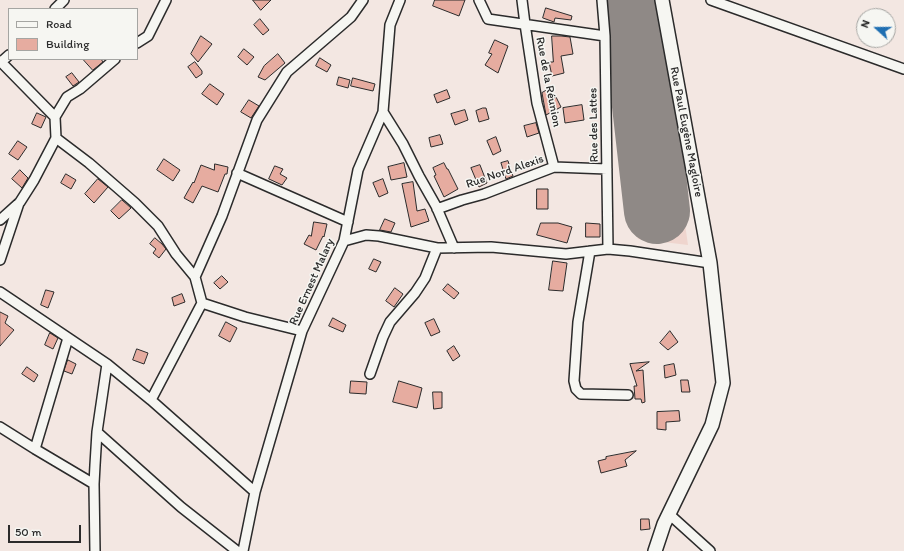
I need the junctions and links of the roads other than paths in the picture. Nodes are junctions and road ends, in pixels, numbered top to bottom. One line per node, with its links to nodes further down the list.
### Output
1 (64, 0): 10 (street)
2 (166, 0): 13 (street)
3 (363, 0): 22 (street)
4 (400, 0): 17 (street, Rue Ernest Malary)
5 (479, 0): 11 (street)
6 (522, 0): 11 (street, Rue de la Réunion)
7 (602, 0): 12 (street, Rue des Lattes)
8 (662, 0): 33 (main road, Rue Paul Eugène Magloire)
9 (712, 0): 16 (street)
10 (56, 8)
11 (525, 24): 12 (street); 20 (street, Rue de la Réunion)
12 (605, 36): 21 (street, Rue des Lattes)
13 (138, 42)
14 (114, 60): 18 (street)
15 (1, 62): 18 (street)
16 (904, 69)
17 (383, 112): 24 (street); 26 (street, Rue Ernest Malary)
18 (56, 117): 19 (street)
19 (56, 138): 23 (street); 34 (street)
20 (554, 167): 21 (street, Rue Nord Alexis); 24 (street, Rue Nord Alexis)
21 (607, 169): 30 (street, Rue des Lattes)
22 (237, 173): 26 (street); 34 (street)
23 (20, 202): 25 (street); 32 (street)
24 (437, 209): 29 (street)
25 (0, 220)
26 (348, 222): 27 (street, Rue Ernest Malary)
27 (344, 241): 28 (street); 37 (street, Rue Ernest Malary)
28 (437, 248): 29 (street); 40 (street)
29 (454, 248): 31 (street)
30 (608, 249): 31 (street); 33 (street)
31 (590, 251): 41 (street)
32 (0, 260)
33 (710, 263): 48 (main road, Rue Paul Eugène Magloire)
34 (195, 277): 36 (street)
35 (0, 292): 38 (street)
36 (202, 303): 37 (street); 42 (street)
37 (302, 331): 47 (street, Rue Ernest Malary)
38 (68, 338): 39 (street); 45 (street)
39 (107, 364): 42 (street); 44 (street)
40 (370, 374)
41 (628, 395)
42 (151, 400): 47 (street)
43 (0, 427): 45 (street)
44 (97, 432): 46 (street); 50 (street)
45 (35, 449): 46 (street)
46 (94, 484): 49 (street)
47 (255, 492): 51 (street, Rue Ernest Malary)
48 (669, 514): 52 (main road, Rue Paul Eugène Magloire); 53 (street)
49 (95, 551)
50 (237, 551)
51 (243, 551)
52 (655, 551)
53 (710, 551)

